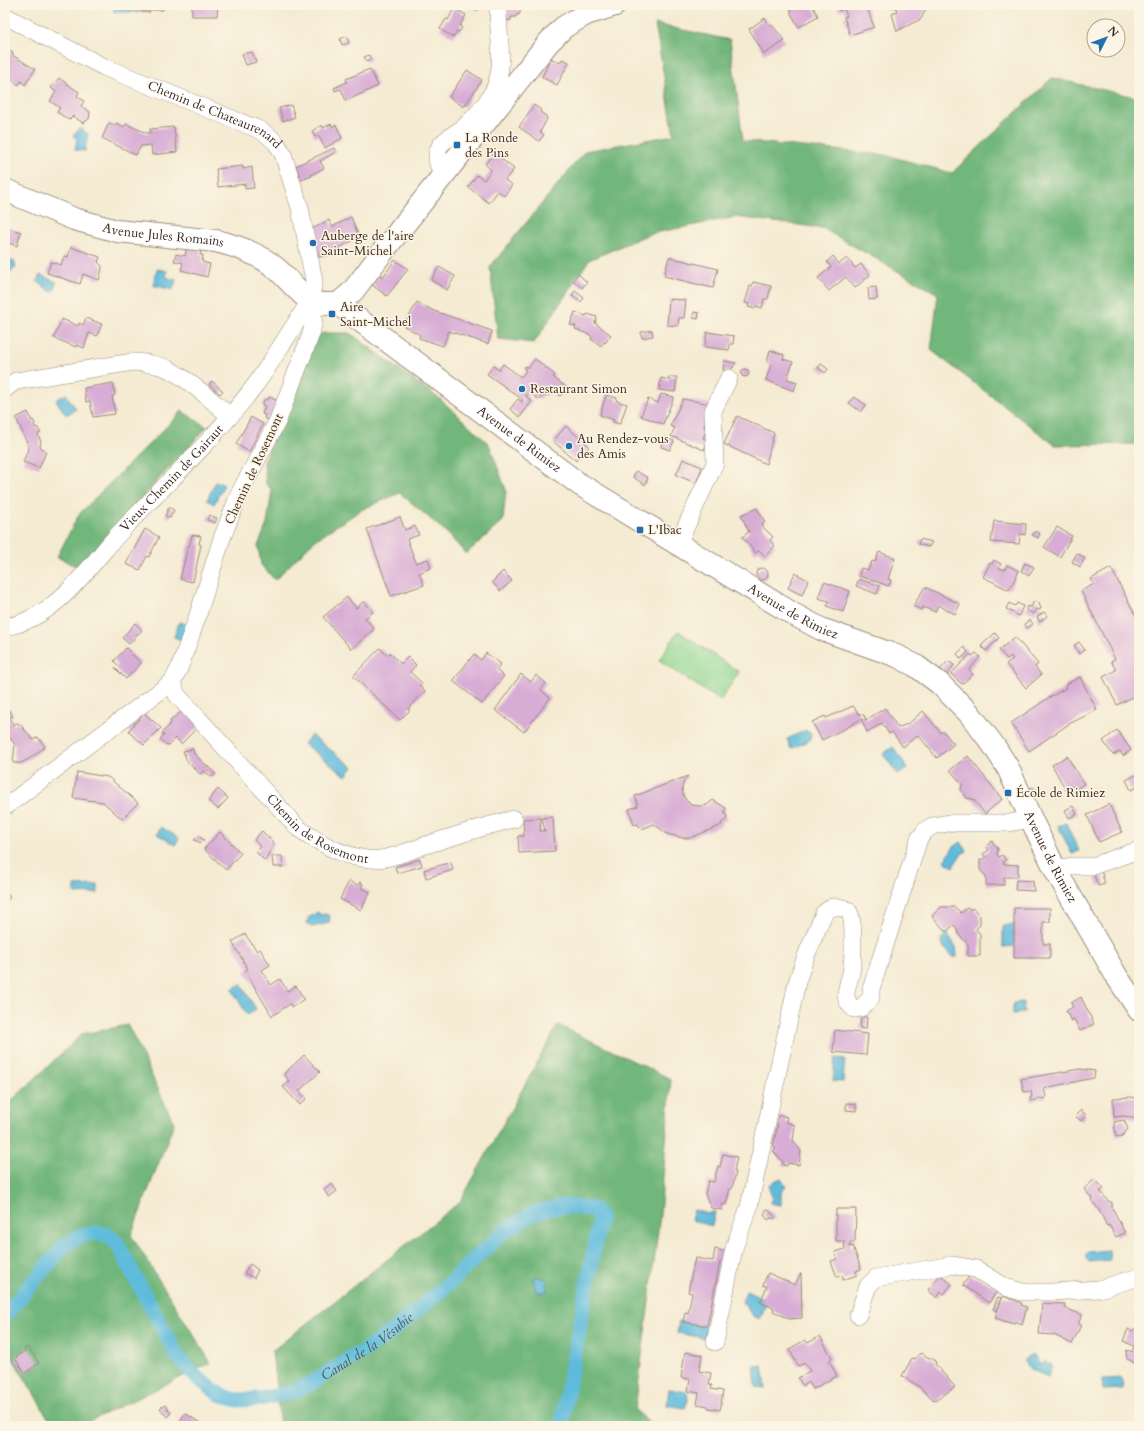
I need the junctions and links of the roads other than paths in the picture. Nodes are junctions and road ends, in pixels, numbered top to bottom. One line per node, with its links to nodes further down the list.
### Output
1 (498, 5): 4 (street)
2 (615, 5): 4 (street)
3 (5, 16): 6 (street, Chemin de Chateaurenard)
4 (444, 175): 7 (street)
5 (5, 190): 6 (street, Avenue Jules Romains)
6 (310, 300): 7 (street); 10 (street, Vieux Chemin de Gairaut); 13 (street, Chemin de Rosemont)
7 (338, 304): 11 (street, Avenue de Rimiez)
8 (729, 378): 11 (street)
9 (5, 388): 10 (street)
10 (230, 416): 12 (street, Vieux Chemin de Gairaut)
11 (678, 544): 16 (street, Avenue de Rimiez)
12 (5, 627)
13 (172, 682): 14 (street, Chemin de Rosemont); 15 (street, Chemin de Rosemont)
14 (5, 807)
15 (514, 819)
16 (1030, 819): 18 (street, Avenue de Rimiez); 22 (street)
17 (1139, 850): 18 (street)
18 (1056, 871): 19 (street, Avenue de Rimiez)
19 (1139, 1010)
20 (1139, 1276): 21 (street)
21 (858, 1315)
22 (715, 1342)

